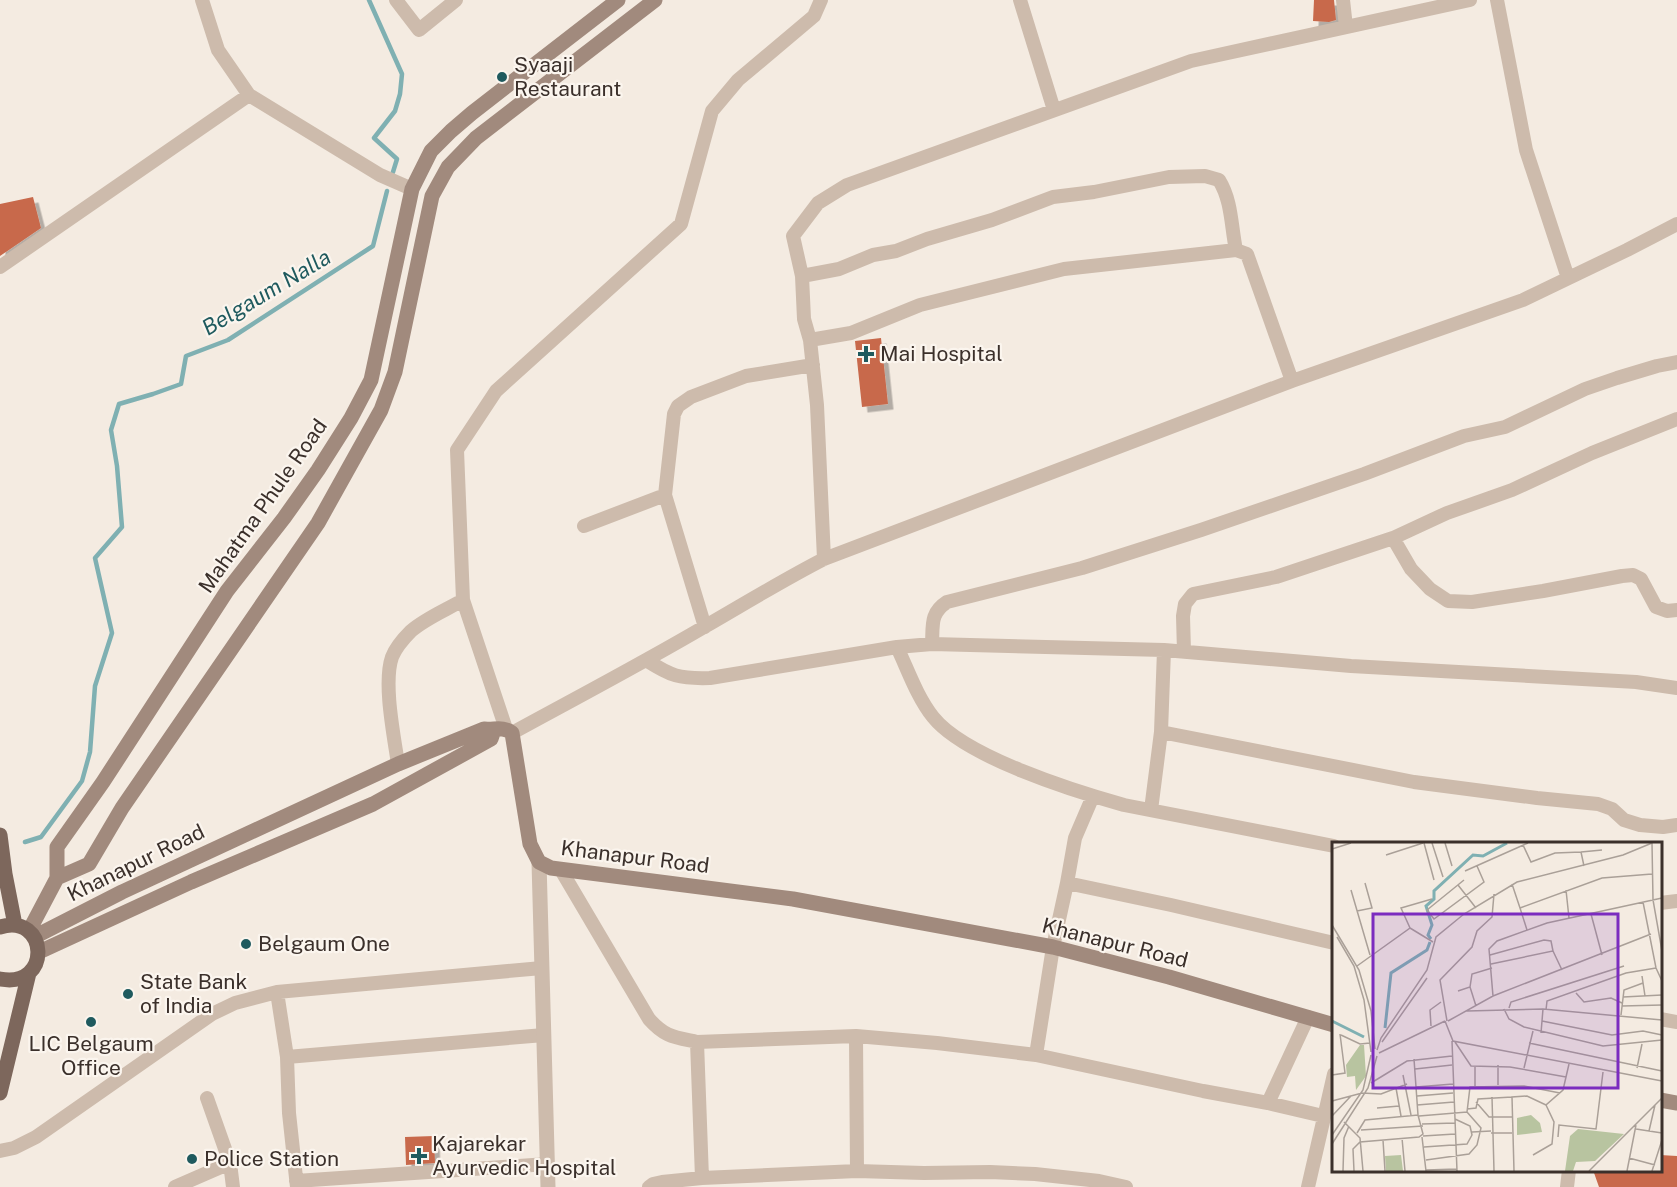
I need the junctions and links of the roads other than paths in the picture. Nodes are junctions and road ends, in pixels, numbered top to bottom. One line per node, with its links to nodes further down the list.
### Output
1 (202, 0): 12 (street)
2 (396, 0): 3 (street)
3 (456, 0)
4 (618, 0): 14 (main road, Mahatma Phule Road)
5 (655, 0): 48 (main road)
6 (821, 0): 29 (street)
7 (1020, 0): 13 (street)
8 (1343, 0): 11 (street)
9 (1470, 0): 11 (street)
10 (1497, 0): 19 (street)
11 (1346, 27): 13 (street)
12 (249, 95): 14 (street); 17 (street)
13 (1054, 110): 18 (street)
14 (412, 189): 48 (main road, Mahatma Phule Road)
15 (1677, 224): 19 (street)
16 (1236, 250): 18 (street); 20 (street); 23 (street)
17 (0, 267)
18 (802, 276): 20 (street)
19 (1568, 278): 23 (street)
20 (810, 340): 22 (street)
21 (1677, 362): 32 (street)
22 (813, 365): 25 (street); 28 (street)
23 (1293, 381): 28 (street)
24 (1677, 419): 27 (street)
25 (665, 495): 26 (street); 31 (street)
26 (584, 526)
27 (1393, 538): 30 (street); 35 (street)
28 (824, 559): 31 (street)
29 (463, 600): 38 (street); 40 (street)
30 (1677, 610)
31 (705, 627): 36 (street)
32 (932, 644): 33 (street); 34 (street)
33 (897, 647): 36 (street); 41 (street)
34 (1164, 650): 35 (street); 39 (street)
35 (1184, 652): 37 (street)
36 (646, 660): 38 (street)
37 (1677, 688)
38 (504, 730): 40 (main road, Khanapur Road); 46 (main road, Khanapur Road); 53 (main road)
39 (1161, 732): 42 (street); 43 (street)
40 (398, 764): 53 (main road, Khanapur Road)
41 (1093, 796): 42 (street); 49 (street)
42 (1151, 810): 45 (street)
43 (1677, 825)
44 (0, 835): 52 (main road)
45 (1332, 846)
46 (539, 862): 47 (main road, Khanapur Road); 56 (street)
47 (561, 870): 55 (main road, Khanapur Road); 66 (street)
48 (57, 878): 53 (main road)
49 (1067, 883): 54 (street); 55 (street)
50 (1677, 901): 51 (street)
51 (1662, 903)
52 (7, 926): 53 (main road)
53 (34, 940): 57 (main road)
54 (1332, 943)
55 (1053, 947): 60 (main road, Khanapur Road); 67 (street)
56 (542, 968): 59 (street); 64 (street)
57 (29, 973): 58 (main road); 70 (main road)
58 (0, 978)
59 (277, 992): 68 (street); 76 (street)
60 (1308, 1017): 63 (main road, Khanapur Road); 73 (street)
61 (1662, 1019): 62 (street)
62 (1677, 1022)
63 (1332, 1024)
64 (544, 1035): 68 (street); 78 (street)
65 (856, 1036): 66 (street); 67 (street); 79 (street)
66 (697, 1042): 81 (street)
67 (1036, 1055): 73 (street)
68 (287, 1057): 82 (street)
69 (1332, 1082): 75 (street)
70 (0, 1093)
71 (207, 1098): 77 (street)
72 (1662, 1100): 74 (main road)
73 (1268, 1103): 75 (street)
74 (1677, 1103)
75 (1323, 1116): 88 (street)
76 (0, 1151)
77 (230, 1163): 83 (street); 84 (street)
78 (547, 1164): 82 (street); 85 (street)
79 (857, 1171): 81 (street); 87 (street)
80 (1569, 1172): 89 (street)
81 (702, 1178): 86 (street)
82 (296, 1184)
83 (175, 1187)
84 (233, 1187)
85 (548, 1187)
86 (649, 1187)
87 (1126, 1187)
88 (1308, 1187)
89 (1567, 1187)

